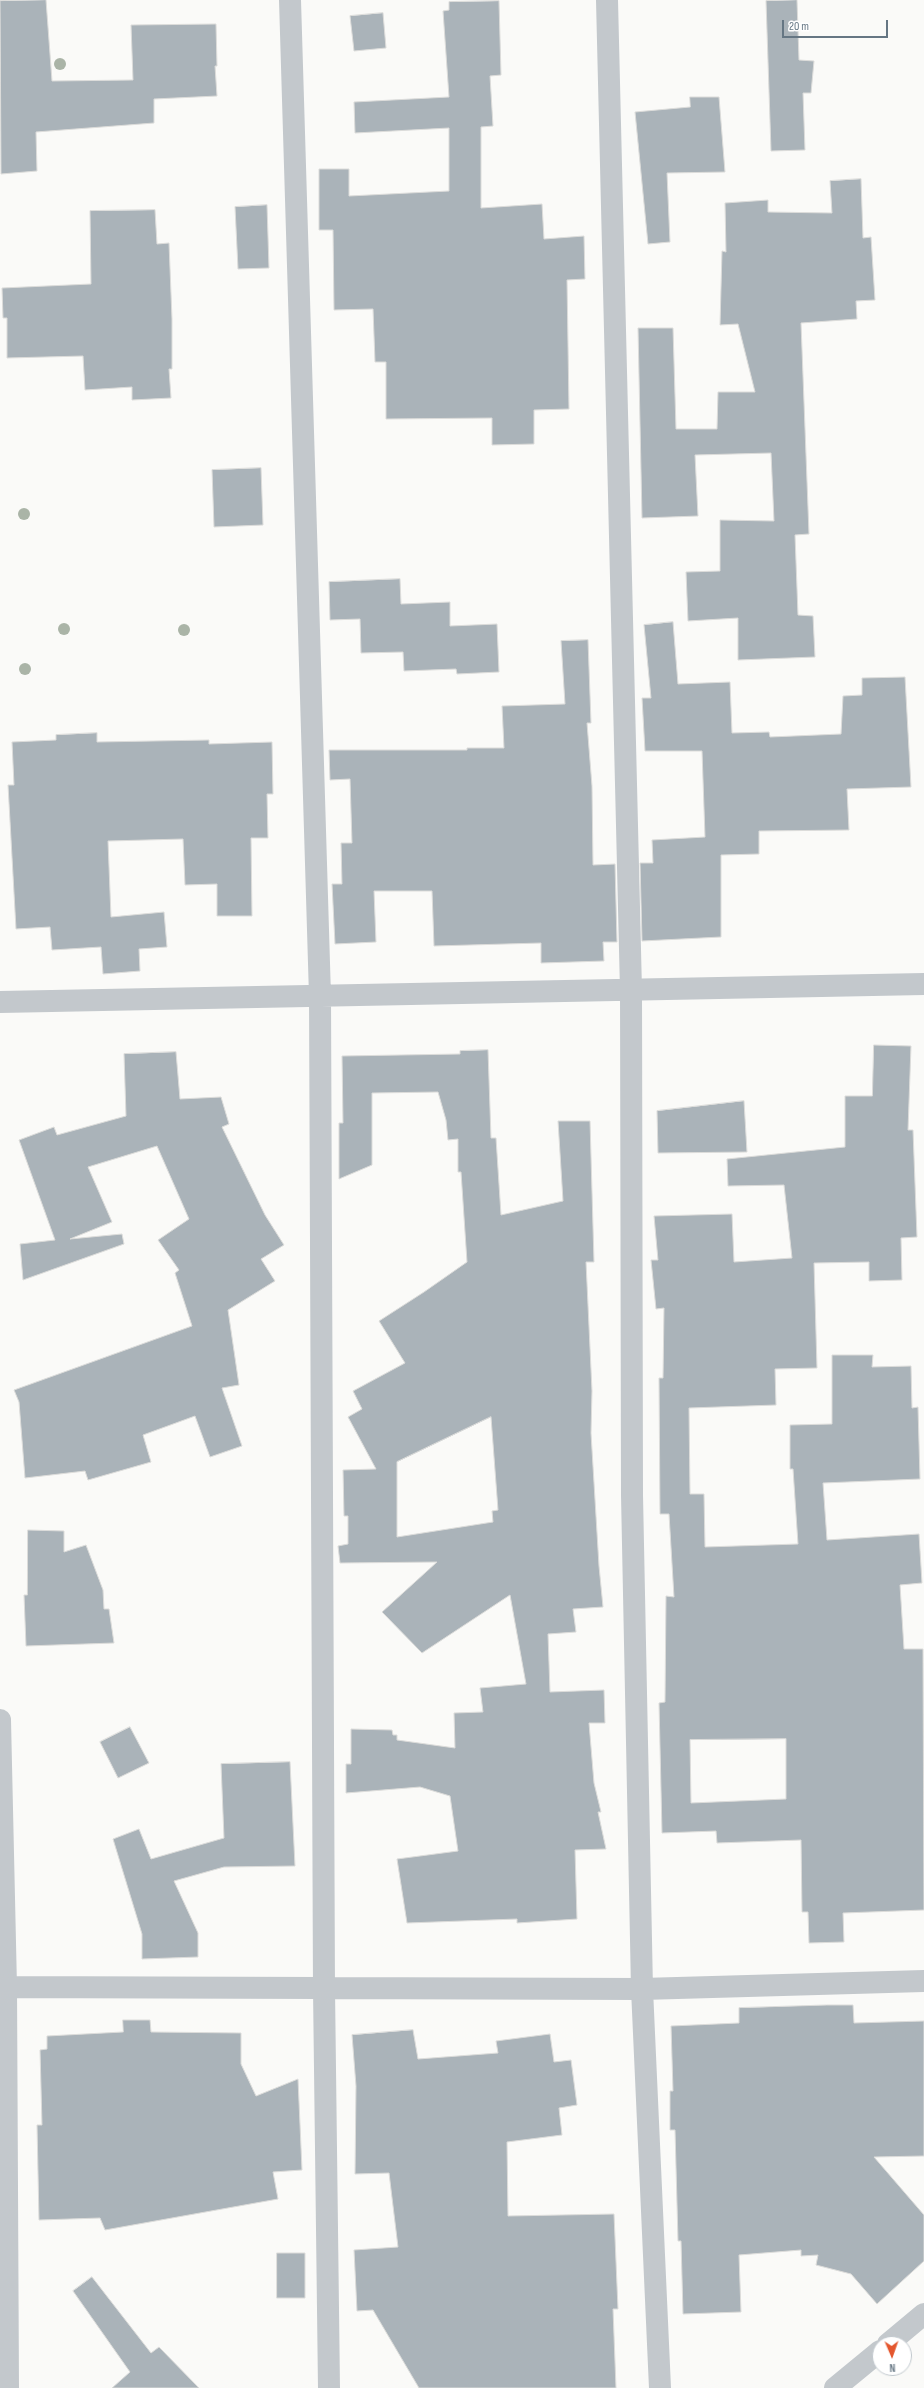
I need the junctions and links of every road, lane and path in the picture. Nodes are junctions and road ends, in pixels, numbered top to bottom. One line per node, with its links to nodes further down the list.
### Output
1 (290, 0): 5 (street)
2 (607, 0): 4 (street)
3 (924, 984): 4 (street)
4 (631, 990): 5 (street); 11 (street)
5 (320, 996): 6 (street); 10 (street)
6 (0, 1002)
7 (0, 1720): 9 (street)
8 (924, 1980): 11 (street)
9 (3, 1987): 10 (street); 15 (street)
10 (324, 1989): 11 (street); 16 (street)
11 (642, 1989): 17 (street)
12 (924, 2314): 13 (street)
13 (898, 2336)
14 (872, 2357): 18 (street)
15 (8, 2388)
16 (329, 2388)
17 (660, 2388)
18 (835, 2388)

